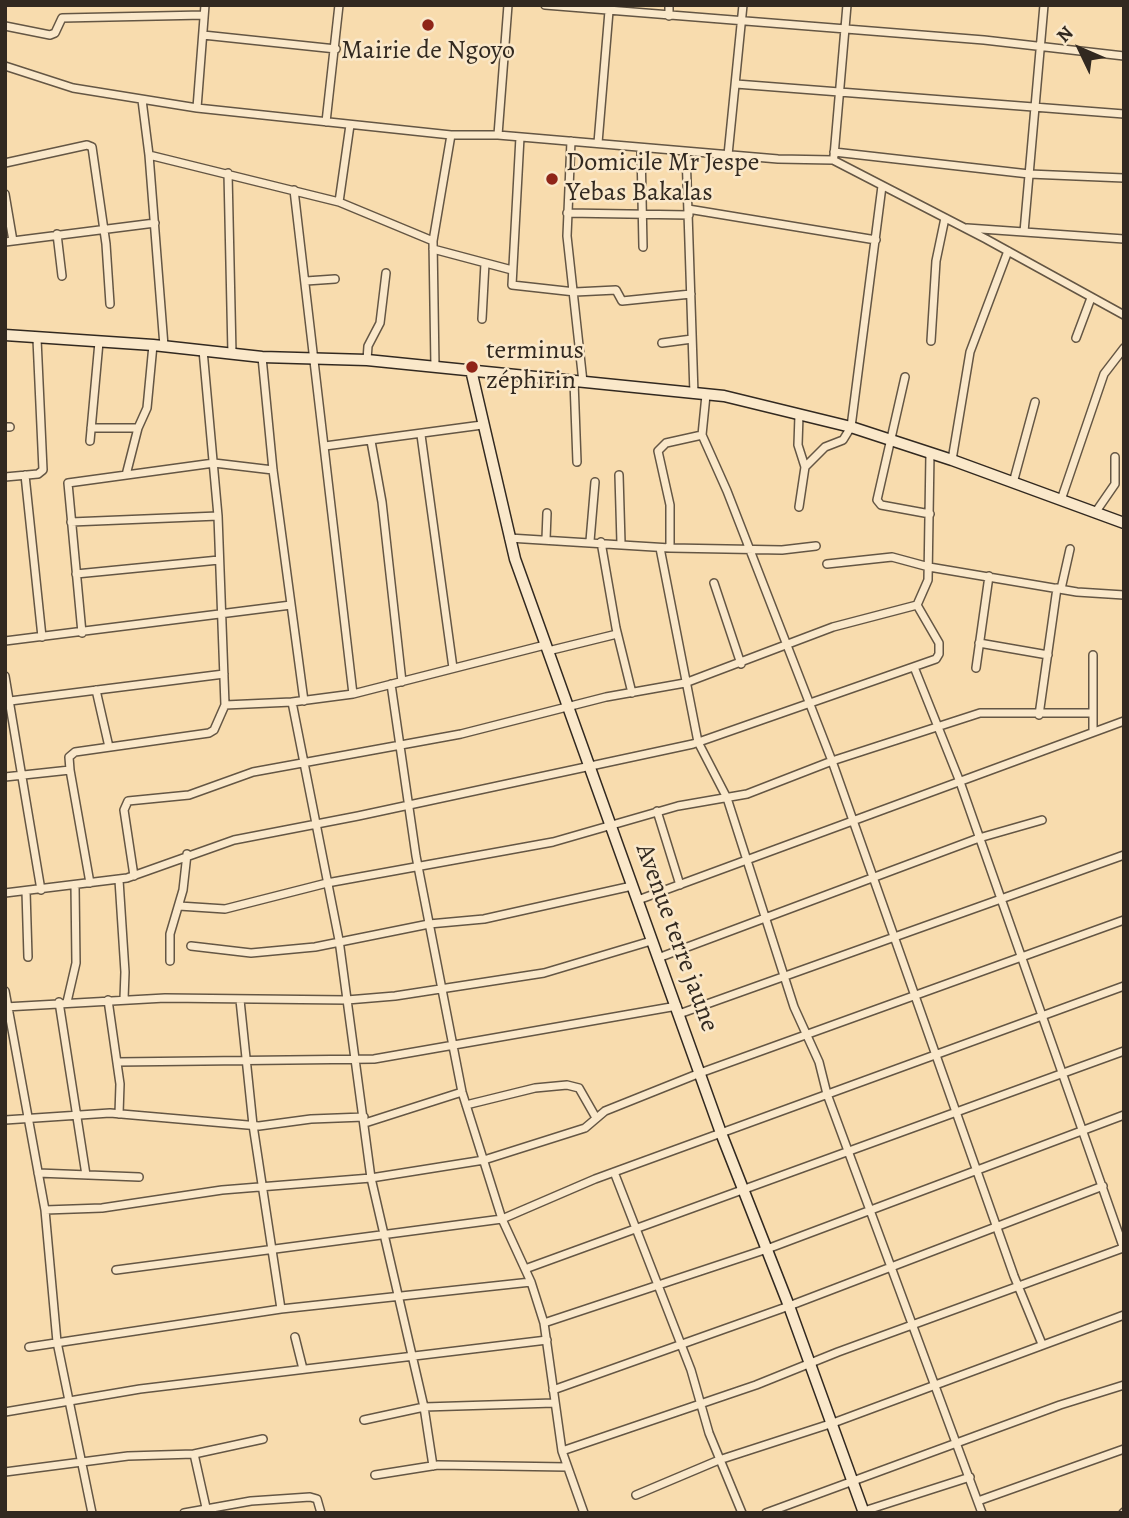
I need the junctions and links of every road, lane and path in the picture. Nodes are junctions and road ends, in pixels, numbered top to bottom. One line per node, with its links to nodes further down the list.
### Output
1 (205, 5): 10 (street)
2 (339, 5): 17 (street)
3 (508, 5): 29 (street)
4 (545, 5): 9 (street)
5 (669, 5): 11 (street)
6 (743, 5): 12 (street)
7 (847, 5): 14 (street)
8 (1044, 5): 16 (street)
9 (609, 11): 11 (street); 32 (street)
10 (204, 15): 13 (street); 15 (street)
11 (668, 16): 12 (street)
12 (741, 23): 14 (street); 20 (street)
13 (5, 26)
14 (845, 31): 16 (street); 21 (street)
15 (203, 36): 17 (street); 23 (street)
16 (1040, 47): 18 (street); 24 (street)
17 (336, 49): 26 (street)
18 (1124, 56)
19 (5, 66): 22 (street)
20 (736, 84): 21 (street); 36 (street)
21 (839, 94): 24 (street); 37 (street)
22 (142, 100): 23 (street); 35 (street)
23 (197, 108): 26 (street)
24 (1035, 108): 25 (street); 40 (street)
25 (1124, 114)
26 (326, 122): 27 (street)
27 (350, 125): 28 (street); 45 (street)
28 (451, 135): 29 (street); 58 (street)
29 (498, 135): 30 (street)
30 (520, 137): 31 (street); 62 (street)
31 (571, 141): 32 (street); 47 (street)
32 (598, 144): 33 (street)
33 (641, 149): 34 (street); 48 (street)
34 (686, 152): 36 (street); 46 (street)
35 (149, 155): 39 (street); 50 (street)
36 (728, 155): 37 (street)
37 (834, 156): 40 (street); 42 (street)
38 (5, 163): 52 (street)
39 (228, 173): 43 (street); 83 (street)
40 (1029, 174): 41 (street); 53 (street)
41 (1124, 178)
42 (882, 186): 49 (street); 56 (street)
43 (294, 190): 45 (street); 66 (street)
44 (5, 194): 57 (street)
45 (339, 202): 58 (street)
46 (689, 212): 48 (street); 56 (street); 68 (street)
47 (567, 213): 48 (street); 67 (street)
48 (643, 215): 59 (street)
49 (945, 218): 51 (street); 77 (street)
50 (155, 223): 52 (street); 80 (street)
51 (964, 228): 53 (street); 60 (street)
52 (104, 229): 54 (street); 70 (street)
53 (1024, 232): 55 (street)
54 (57, 234): 57 (street); 64 (street)
55 (1124, 239)
56 (876, 240): 95 (street)
57 (9, 242)
58 (433, 245): 61 (street); 87 (street)
59 (642, 247)
60 (1008, 251): 69 (street); 106 (street)
61 (485, 263): 62 (street); 72 (street)
62 (512, 271): 67 (street)
63 (386, 273): 86 (street)
64 (62, 276)
65 (335, 279): 66 (street)
66 (306, 281): 85 (street)
67 (575, 292): 68 (street); 90 (street)
68 (691, 294): 76 (street)
69 (1091, 298): 71 (street); 74 (street)
70 (110, 304)
71 (1124, 315)
72 (482, 320)
73 (5, 335): 75 (street)
74 (1076, 338)
75 (37, 339): 78 (street); 111 (street)
76 (692, 339): 79 (street); 91 (street)
77 (931, 341)
78 (99, 342): 80 (street); 96 (street)
79 (662, 343)
80 (158, 345): 82 (street); 97 (street)
81 (1124, 348): 117 (street)
82 (203, 350): 83 (street); 107 (street)
83 (232, 354): 84 (street)
84 (262, 357): 85 (street); 110 (street)
85 (313, 359): 86 (street); 103 (street)
86 (367, 360): 87 (street)
87 (435, 367): 88 (street)
88 (471, 370): 90 (street); 94 (street, Avenue terre jaune)
89 (905, 377): 102 (street)
90 (579, 382): 91 (street); 108 (street)
91 (700, 394): 93 (street); 99 (street)
92 (1035, 402): 116 (street)
93 (799, 415): 95 (street); 109 (street)
94 (482, 425): 98 (street); 125 (street, Avenue terre jaune)
95 (851, 427): 102 (street); 109 (street)
96 (91, 428): 97 (street); 101 (street)
97 (138, 428): 112 (street)
98 (421, 435): 100 (street); 157 (street)
99 (702, 435): 132 (street); 133 (street)
100 (371, 440): 103 (street); 161 (street)
101 (90, 441)
102 (891, 441): 104 (street); 121 (street)
103 (325, 446): 166 (street)
104 (930, 453): 106 (street); 121 (street)
105 (1115, 457): 120 (street)
106 (952, 460): 116 (street)
107 (214, 463): 110 (street); 112 (street); 122 (street)
108 (578, 463)
109 (805, 467): 118 (street)
110 (273, 470): 143 (street)
111 (25, 475): 114 (street); 148 (street)
112 (126, 475): 123 (street)
113 (619, 475): 129 (street)
114 (5, 477)
115 (595, 482): 127 (street)
116 (1013, 482): 117 (street)
117 (1061, 500): 120 (street)
118 (799, 507)
119 (547, 513): 126 (street)
120 (1096, 513): 124 (street)
121 (930, 514): 137 (street)
122 (218, 516): 123 (street); 135 (street)
123 (71, 522): 138 (street)
124 (1124, 523)
125 (508, 538): 126 (street); 152 (street, Avenue terre jaune)
126 (546, 539): 127 (street)
127 (590, 541): 128 (street)
128 (601, 542): 129 (street); 147 (street)
129 (621, 543): 131 (street)
130 (816, 546): 133 (street)
131 (660, 548): 132 (street); 162 (street)
132 (670, 548): 133 (street)
133 (750, 549): 151 (street)
134 (1070, 549): 141 (street)
135 (219, 560): 138 (street); 145 (street)
136 (827, 564): 137 (street)
137 (929, 567): 139 (street); 144 (street)
138 (76, 574): 146 (street)
139 (989, 576): 141 (street); 150 (street)
140 (714, 583): 155 (street)
141 (1059, 589): 142 (street); 153 (street)
142 (1124, 596)
143 (291, 604): 145 (street); 168 (street)
144 (917, 605): 151 (street); 156 (street)
145 (221, 615): 146 (street); 159 (street)
146 (82, 633): 148 (street)
147 (617, 634): 152 (street); 165 (street)
148 (42, 637): 149 (street)
149 (5, 641)
150 (979, 643): 153 (street); 158 (street)
151 (788, 646): 155 (street); 170 (street)
152 (547, 648): 157 (street); 172 (street, Avenue terre jaune)
153 (1048, 655): 174 (street)
154 (1093, 655): 173 (street)
155 (741, 664): 162 (street)
156 (914, 667): 170 (street); 176 (street)
157 (453, 668): 161 (street)
158 (976, 668)
159 (224, 674): 164 (street); 171 (street)
160 (5, 676): 167 (street)
161 (402, 682): 163 (street)
162 (685, 683): 165 (street); 178 (street)
163 (391, 684): 166 (street); 179 (street)
164 (96, 690): 167 (street); 180 (street)
165 (632, 693): 172 (street)
166 (352, 694): 168 (street)
167 (10, 701): 185 (street)
168 (304, 701): 169 (street)
169 (292, 702): 171 (street); 182 (street)
170 (810, 703): 178 (street); 181 (street)
171 (225, 705): 180 (street)
172 (568, 706): 179 (street); 183 (street, Avenue terre jaune)
173 (1091, 713): 174 (street); 177 (street)
174 (1040, 715): 176 (street)
175 (1124, 721): 177 (street)
176 (938, 725): 181 (street); 187 (street)
177 (1093, 732): 187 (street)
178 (698, 742): 183 (street); 188 (street)
179 (400, 746): 182 (street); 189 (street)
180 (109, 747): 184 (street)
181 (832, 761): 188 (street); 192 (street)
182 (305, 764): 194 (street); 200 (street)
183 (589, 767): 189 (street); 193 (street, Avenue terre jaune)
184 (70, 770): 185 (street); 203 (street)
185 (22, 775): 186 (street); 208 (street)
186 (5, 777)
187 (960, 782): 192 (street); 195 (street)
188 (727, 798): 190 (street); 198 (street)
189 (407, 805): 194 (street); 199 (street)
190 (657, 811): 193 (street); 206 (street)
191 (1042, 820): 195 (street)
192 (851, 821): 198 (street); 201 (street)
193 (611, 823): 199 (street); 207 (street, Avenue terre jaune)
194 (316, 824): 196 (street); 204 (street)
195 (979, 838): 201 (street); 211 (street)
196 (187, 854): 200 (street); 213 (street)
197 (1124, 855): 211 (street)
198 (747, 861): 206 (street); 214 (street)
199 (417, 866): 204 (street); 216 (street)
200 (134, 876): 202 (street)
201 (871, 879): 214 (street); 217 (street)
202 (119, 880): 203 (street); 230 (street)
203 (90, 883): 205 (street)
204 (327, 883): 213 (street); 218 (street)
205 (75, 885): 208 (street); 234 (street)
206 (680, 885): 212 (street)
207 (632, 886): 212 (street, Avenue terre jaune); 216 (street)
208 (41, 890): 209 (street)
209 (26, 891): 210 (street); 222 (street)
210 (5, 893)
211 (1000, 897): 217 (street); 221 (street)
212 (638, 900): 219 (street, Avenue terre jaune)
213 (179, 906): 224 (street)
214 (765, 918): 223 (street); 225 (street)
215 (1124, 920): 221 (street)
216 (429, 924): 218 (street); 226 (street)
217 (892, 938): 225 (street); 229 (street)
218 (339, 940): 220 (street); 233 (street)
219 (651, 941): 223 (street, Avenue terre jaune); 226 (street)
220 (191, 946)
221 (1020, 956): 229 (street); 237 (street)
222 (29, 957)
223 (658, 958): 236 (street, Avenue terre jaune)
224 (170, 961)
225 (784, 976): 236 (street); 238 (street)
226 (442, 986): 233 (street); 239 (street)
227 (1124, 986): 237 (street)
228 (5, 991): 235 (street)
229 (914, 996): 238 (street); 241 (street)
230 (124, 999): 231 (street); 232 (street)
231 (108, 1000): 234 (street); 244 (street)
232 (240, 1000): 233 (street); 242 (street)
233 (347, 1000): 243 (street)
234 (63, 1002): 235 (street); 251 (street)
235 (7, 1007): 255 (street)
236 (678, 1010): 239 (street); 246 (street, Avenue terre jaune)
237 (1042, 1016): 241 (street); 245 (street)
238 (806, 1037): 246 (street); 248 (street)
239 (453, 1044): 243 (street); 247 (street)
240 (1124, 1051): 245 (street)
241 (935, 1054): 248 (street); 250 (street)
242 (246, 1059): 243 (street); 244 (street); 258 (street)
243 (357, 1059): 257 (street)
244 (117, 1062): 252 (street)
245 (1062, 1072): 250 (street); 259 (street)
246 (700, 1073): 254 (street); 260 (street, Avenue terre jaune)
247 (462, 1092): 249 (street); 257 (street)
248 (827, 1094): 260 (street); 262 (street)
249 (466, 1105): 254 (street); 261 (street)
250 (957, 1112): 262 (street); 265 (street)
251 (77, 1113): 252 (street); 255 (street); 268 (street)
252 (120, 1114): 258 (street)
253 (1124, 1115): 259 (street)
254 (595, 1116): 263 (street)
255 (28, 1118): 256 (street); 267 (street)
256 (5, 1120)
257 (365, 1120): 258 (street); 270 (street)
258 (253, 1125): 272 (street)
259 (1083, 1130): 265 (street); 271 (street)
260 (721, 1133): 266 (street); 273 (street, Avenue terre jaune)
261 (478, 1141): 263 (street); 264 (street)
262 (849, 1151): 273 (street); 275 (street)
263 (484, 1160): 264 (street); 276 (street)
264 (468, 1164): 270 (street)
265 (979, 1171): 275 (street); 277 (street)
266 (614, 1172): 276 (street); 278 (street)
267 (38, 1173): 268 (street); 274 (street)
268 (86, 1175): 269 (street)
269 (139, 1177)
270 (371, 1178): 272 (street); 279 (street)
271 (1103, 1186): 277 (street); 280 (street)
272 (262, 1188): 274 (street); 281 (street)
273 (744, 1190): 278 (street); 282 (street, Avenue terre jaune)
274 (45, 1210): 297 (street)
275 (870, 1210): 282 (street); 283 (street)
276 (502, 1219): 279 (street); 284 (street)
277 (998, 1226): 283 (street); 287 (street)
278 (634, 1230): 284 (street); 288 (street)
279 (385, 1234): 281 (street); 289 (street)
280 (1124, 1248): 287 (street)
281 (274, 1249): 285 (street); 291 (street)
282 (766, 1250): 288 (street); 290 (street, Avenue terre jaune)
283 (891, 1267): 290 (street); 294 (street)
284 (525, 1269): 286 (street)
285 (116, 1270)
286 (531, 1282): 289 (street); 293 (street)
287 (1018, 1285): 294 (street); 299 (street)
288 (657, 1286): 293 (street); 298 (street)
289 (398, 1298): 291 (street); 301 (street)
290 (789, 1307): 298 (street); 302 (street, Avenue terre jaune)
291 (281, 1309): 297 (street)
292 (1124, 1315): 299 (street)
293 (544, 1323): 296 (street)
294 (913, 1326): 302 (street); 304 (street)
295 (295, 1337): 303 (street)
296 (547, 1340): 301 (street); 306 (street)
297 (57, 1342): 300 (street); 307 (street)
298 (681, 1344): 306 (street); 309 (street)
299 (1042, 1344): 304 (street)
300 (29, 1347)
301 (410, 1355): 303 (street); 310 (street)
302 (810, 1364): 309 (street); 313 (street, Avenue terre jaune)
303 (303, 1369): 307 (street)
304 (935, 1385): 313 (street); 315 (street)
305 (1124, 1385): 315 (street)
306 (553, 1390): 308 (street)
307 (70, 1399): 311 (street); 320 (street)
308 (554, 1403): 310 (street); 317 (street)
309 (702, 1404): 317 (street); 319 (street)
310 (424, 1407): 312 (street); 321 (street)
311 (5, 1412)
312 (364, 1420)
313 (833, 1423): 319 (street); 326 (street, Avenue terre jaune)
314 (262, 1439): 318 (street)
315 (957, 1443): 325 (street); 326 (street)
316 (1124, 1449): 328 (street)
317 (562, 1451): 322 (street)
318 (194, 1454): 320 (street); 329 (street)
319 (719, 1460): 327 (street); 335 (street)
320 (82, 1463): 323 (street); 331 (street)
321 (433, 1466): 322 (street); 324 (street)
322 (567, 1467): 334 (street)
323 (5, 1472)
324 (375, 1475)
325 (970, 1477): 328 (street); 330 (street)
326 (852, 1480): 330 (street, Avenue terre jaune); 336 (street)
327 (636, 1495)
328 (978, 1501): 337 (street)
329 (207, 1511): 332 (street); 333 (street)
330 (864, 1512)
331 (92, 1513)
332 (184, 1513)
333 (321, 1513)
334 (584, 1513)
335 (741, 1513)
336 (766, 1513)
337 (982, 1513)

